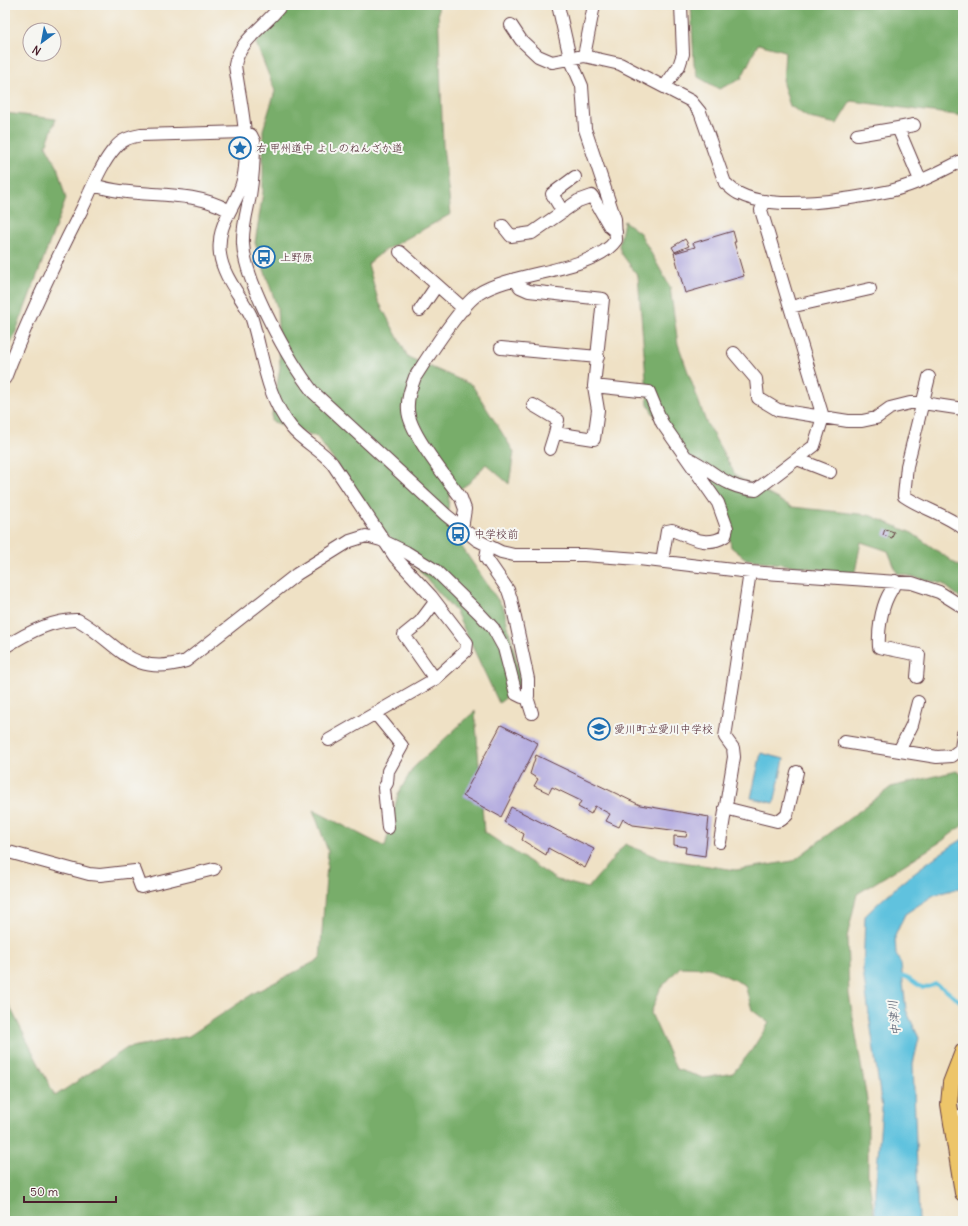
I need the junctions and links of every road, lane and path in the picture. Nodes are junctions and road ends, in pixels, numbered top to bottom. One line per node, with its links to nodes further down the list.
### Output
1 (280, 5): 11 (street)
2 (558, 5): 7 (street)
3 (594, 5): 6 (street)
4 (681, 5): 8 (street)
5 (511, 25): 7 (street)
6 (584, 56): 7 (street); 8 (street)
7 (570, 58): 21 (street)
8 (665, 86): 17 (street)
9 (914, 125): 10 (street)
10 (898, 128): 12 (street); 15 (street)
11 (244, 132): 16 (street); 18 (street); 45 (street)
12 (857, 135)
13 (963, 160): 15 (street)
14 (576, 177): 19 (street)
15 (920, 180): 17 (street)
16 (94, 186): 18 (street); 33 (street)
17 (764, 201): 26 (street)
18 (228, 210): 46 (street)
19 (563, 212): 20 (street); 21 (street)
20 (503, 226)
21 (616, 232): 23 (street)
22 (400, 252): 24 (street)
23 (514, 279): 27 (street); 31 (street)
24 (437, 285): 27 (street); 28 (street)
25 (870, 289): 26 (street)
26 (790, 307): 38 (street)
27 (464, 309): 45 (street)
28 (420, 310)
29 (501, 348): 31 (street)
30 (734, 353): 38 (street)
31 (598, 358): 34 (street)
32 (929, 377): 35 (street)
33 (5, 378)
34 (594, 386): 39 (street); 41 (street)
35 (923, 403): 37 (street); 38 (street); 44 (street)
36 (533, 405): 39 (street)
37 (963, 409)
38 (823, 417): 42 (street)
39 (555, 433): 40 (street)
40 (550, 449)
41 (688, 458): 42 (street); 48 (street)
42 (797, 459): 43 (street)
43 (830, 472)
44 (963, 528)
45 (462, 529): 47 (street)
46 (382, 540): 51 (street); 53 (street); 56 (street)
47 (488, 546): 48 (street); 56 (street)
48 (662, 561): 49 (street)
49 (750, 572): 50 (street); 65 (street)
50 (895, 581): 52 (street); 54 (street)
51 (436, 602): 55 (street); 55 (street)
52 (963, 607)
53 (5, 647)
54 (917, 676)
55 (436, 679): 58 (street)
56 (527, 697): 59 (street)
57 (918, 702): 63 (street)
58 (375, 713): 61 (street); 66 (street)
59 (532, 713)
60 (963, 734): 63 (street)
61 (329, 740)
62 (844, 742): 63 (street)
63 (899, 750)
64 (797, 772): 65 (street)
65 (725, 808): 67 (street)
66 (388, 828)
67 (720, 842)
68 (5, 851): 69 (street)
69 (214, 869)
70 (963, 1052): 71 (main road)
71 (950, 1114): 72 (street); 73 (main road)
72 (963, 1124)
73 (963, 1193)

